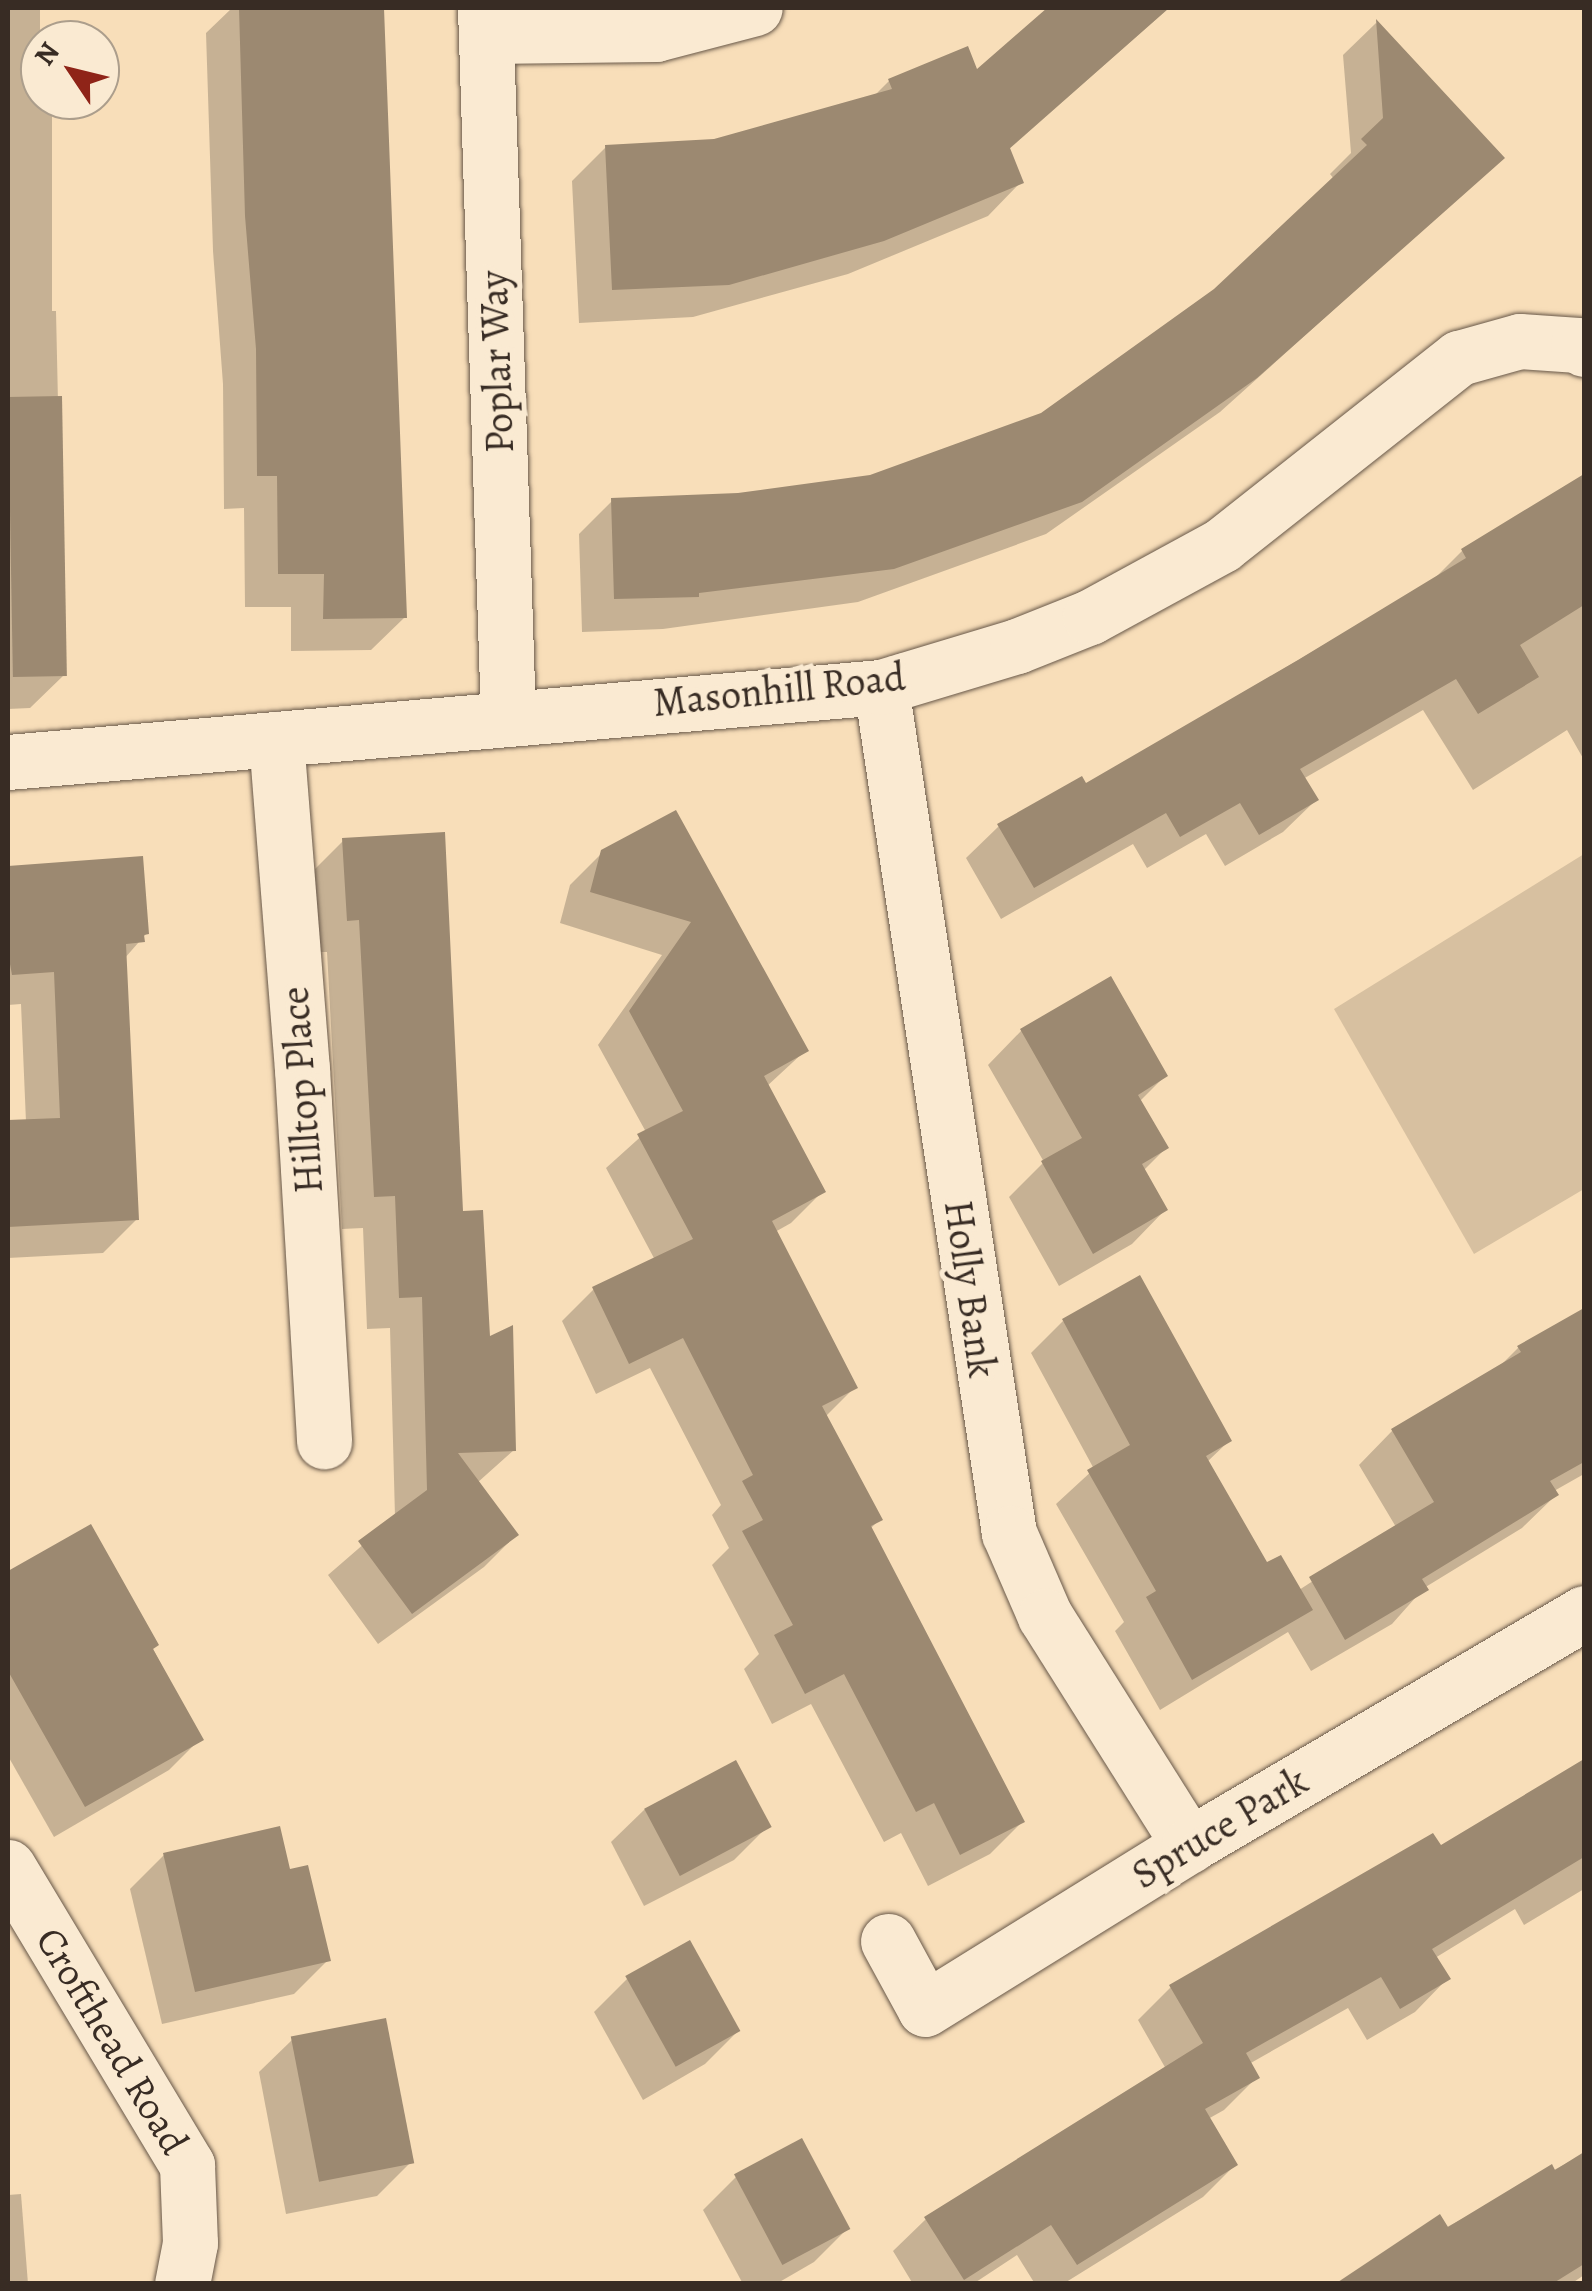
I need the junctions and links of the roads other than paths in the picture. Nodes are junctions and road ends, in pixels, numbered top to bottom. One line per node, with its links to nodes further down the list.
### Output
1 (755, 8): 2 (street)
2 (486, 22): 5 (street, Poplar Way)
3 (1581, 347): 4 (street, Masonhill Road)
4 (881, 687): 5 (street, Masonhill Road); 10 (street, Holly Bank)
5 (508, 716): 6 (street, Masonhill Road)
6 (276, 739): 7 (street, Masonhill Road); 8 (street, Hilltop Place)
7 (8, 762)
8 (324, 1440)
9 (1584, 1612): 10 (street, Spruce Park)
10 (1189, 1844): 12 (street, Spruce Park)
11 (8, 1867): 13 (street, Crofthead Road)
12 (888, 1941)
13 (182, 2284)

